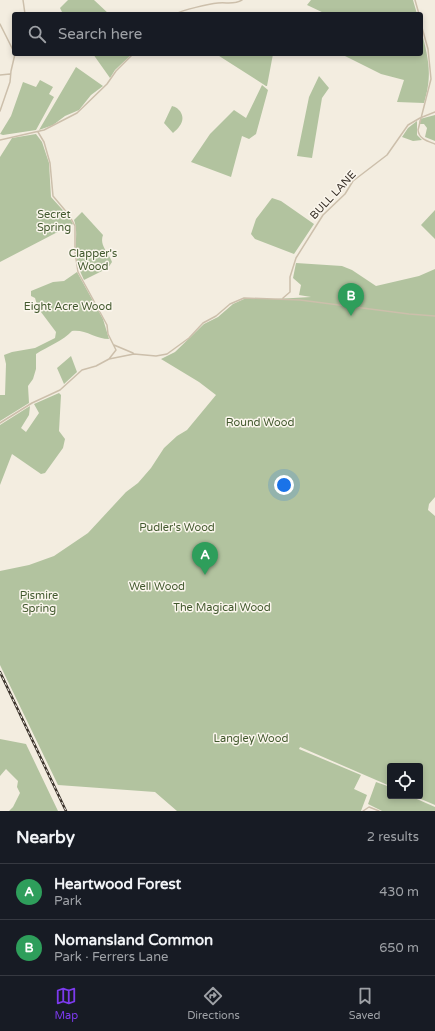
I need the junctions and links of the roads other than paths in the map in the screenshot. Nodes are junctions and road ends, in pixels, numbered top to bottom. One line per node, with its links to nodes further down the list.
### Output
1 (23, 0): 4 (street)
2 (242, 0): 5 (street)
3 (415, 0): 6 (street)
4 (25, 12)
5 (181, 12)
6 (418, 12)
7 (0, 24): 9 (street)
8 (423, 31): 16 (street)
9 (12, 49)
10 (13, 56): 12 (street)
11 (132, 56): 17 (street)
12 (10, 74): 13 (street); 14 (street)
13 (0, 75)
14 (0, 110)
15 (435, 112): 16 (street, BULL LANE)
16 (420, 118): 19 (street); 20 (street, BULL LANE)
17 (38, 132): 18 (street); 22 (street)
18 (0, 140)
19 (435, 144)
20 (282, 299): 21 (street); 23 (street)
21 (435, 316)
22 (114, 345): 23 (street); 24 (street)
23 (134, 354): 24 (street)
24 (110, 359): 25 (street)
25 (0, 423)
26 (363, 811): 27 (street)
27 (379, 811)

